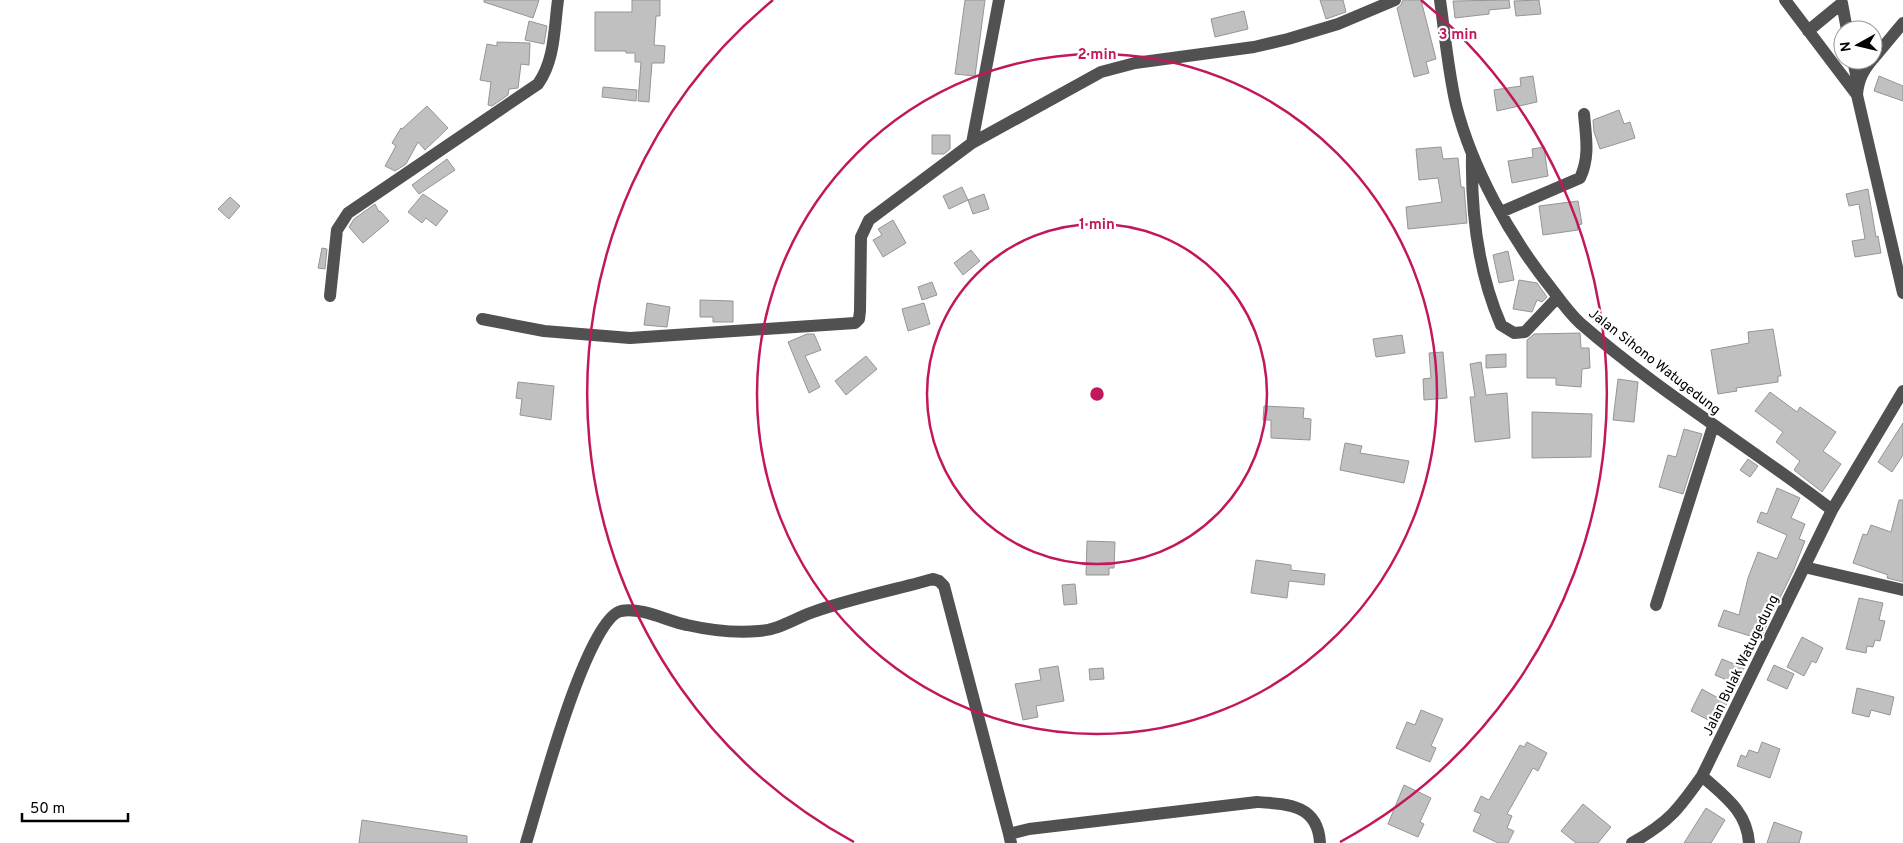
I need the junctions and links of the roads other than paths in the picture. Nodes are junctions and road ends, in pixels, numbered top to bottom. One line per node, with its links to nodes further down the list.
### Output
1 (558, 0): 19 (street)
2 (999, 0): 15 (street)
3 (1395, 0): 15 (street)
4 (1440, 0): 16 (street, Jalan Sihono Watugedung)
5 (1785, 0): 9 (street)
6 (1844, 1): 7 (street); 9 (street)
7 (1847, 20)
8 (1903, 23): 10 (street)
9 (1808, 31): 13 (street)
10 (1883, 48)
11 (1854, 70): 13 (street)
12 (1864, 70): 13 (street)
13 (1857, 89): 18 (street)
14 (1584, 114): 17 (street)
15 (972, 143): 21 (street)
16 (1472, 150): 17 (street, Jalan Sihono Watugedung); 20 (street)
17 (1500, 212): 20 (street, Jalan Sihono Watugedung)
18 (1903, 292)
19 (330, 296)
20 (1558, 298): 23 (street, Jalan Sihono Watugedung)
21 (482, 319)
22 (1903, 391): 24 (street, Jalan Bulak Watugedung)
23 (1713, 426): 24 (street, Jalan Sihono Watugedung); 27 (street)
24 (1832, 510): 25 (street, Jalan Bulak Watugedung)
25 (1804, 567): 26 (street); 28 (street, Jalan Bulak Watugedung)
26 (1903, 590)
27 (1656, 605)
28 (1702, 776): 32 (street, Jalan Bulak Watugedung); 33 (street)
29 (1010, 838): 30 (street); 31 (street)
30 (526, 843)
31 (1320, 843)
32 (1632, 843)
33 (1749, 843)

